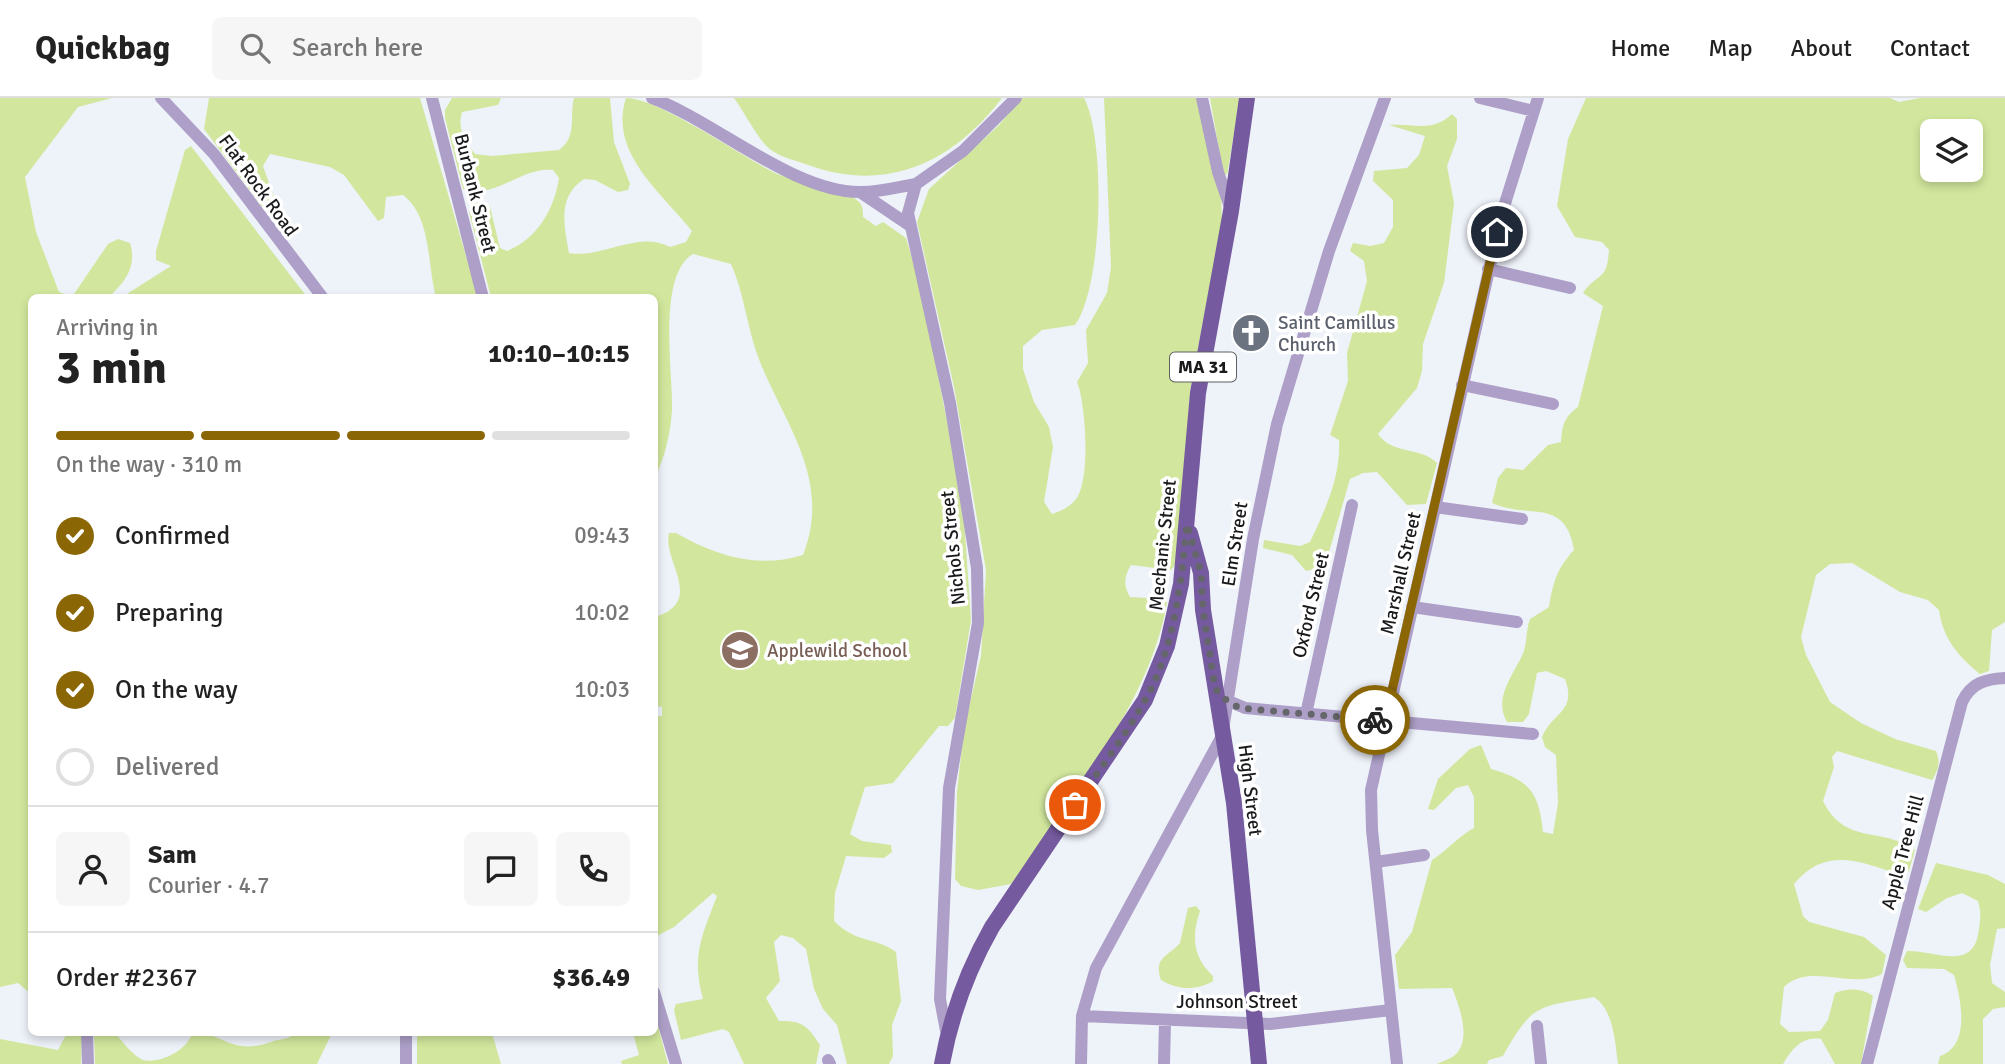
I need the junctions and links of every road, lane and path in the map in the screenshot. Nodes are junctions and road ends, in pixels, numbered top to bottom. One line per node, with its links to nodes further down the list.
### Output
1 (161, 98): 17 (street, Flat Rock Road)
2 (652, 98): 12 (street)
3 (1202, 98): 13 (street)
4 (1247, 98): 13 (main road, Mechanic Street / MA 31)
5 (1385, 98): 29 (street, Elm Street)
6 (1480, 98): 10 (street)
7 (1538, 98): 10 (street, Marshall Street)
8 (436, 101): 18 (street, Burbank Street)
9 (1014, 101): 11 (street)
10 (1534, 111): 15 (street, Marshall Street)
11 (916, 184): 12 (street); 14 (street, Nichols Street)
12 (860, 192): 14 (street)
13 (1231, 211): 24 (main road, Mechanic Street / MA 31)
14 (909, 225): 45 (street, Nichols Street)
15 (1489, 269): 16 (street); 19 (street, Marshall Street)
16 (1570, 288)
17 (320, 294)
18 (482, 294)
19 (1462, 385): 20 (street); 22 (street, Marshall Street)
20 (1553, 404)
21 (1352, 505): 31 (street, Oxford Street)
22 (1435, 507): 23 (street); 25 (street, Marshall Street)
23 (1522, 519)
24 (1187, 524): 28 (main road, High Street); 45 (main road, Mechanic Street / MA 31)
25 (1412, 607): 26 (street); 32 (street, Marshall Street)
26 (1517, 622)
27 (2005, 678): 55 (street, Apple Tree Hill)
28 (1215, 688): 29 (street); 34 (main road, High Street)
29 (1229, 703): 30 (street); 34 (street, Elm Street)
30 (1245, 708): 31 (street); 34 (street)
31 (1306, 714): 32 (street)
32 (1385, 721): 33 (street); 36 (street, Marshall Street)
33 (1533, 734)
34 (1222, 736): 39 (street, Elm Street); 41 (main road, High Street)
35 (1424, 855): 36 (street)
36 (1376, 862): 38 (street, Marshall Street)
37 (658, 1005): 48 (street)
38 (1391, 1010): 41 (street, Johnson Street); 53 (street, Marshall Street)
39 (1082, 1016): 40 (street, Johnson Street); 50 (street, Elm Street)
40 (1165, 1021): 41 (street, Johnson Street); 51 (street)
41 (1255, 1023): 52 (main road, High Street)
42 (1537, 1026): 54 (street)
43 (87, 1036): 46 (street)
44 (406, 1036): 47 (street)
45 (947, 1036): 49 (main road, Mechanic Street / MA 31)
46 (88, 1064)
47 (407, 1064)
48 (676, 1064)
49 (942, 1064)
50 (1081, 1064)
51 (1164, 1064)
52 (1259, 1064)
53 (1397, 1064)
54 (1541, 1064)
55 (1867, 1064)

